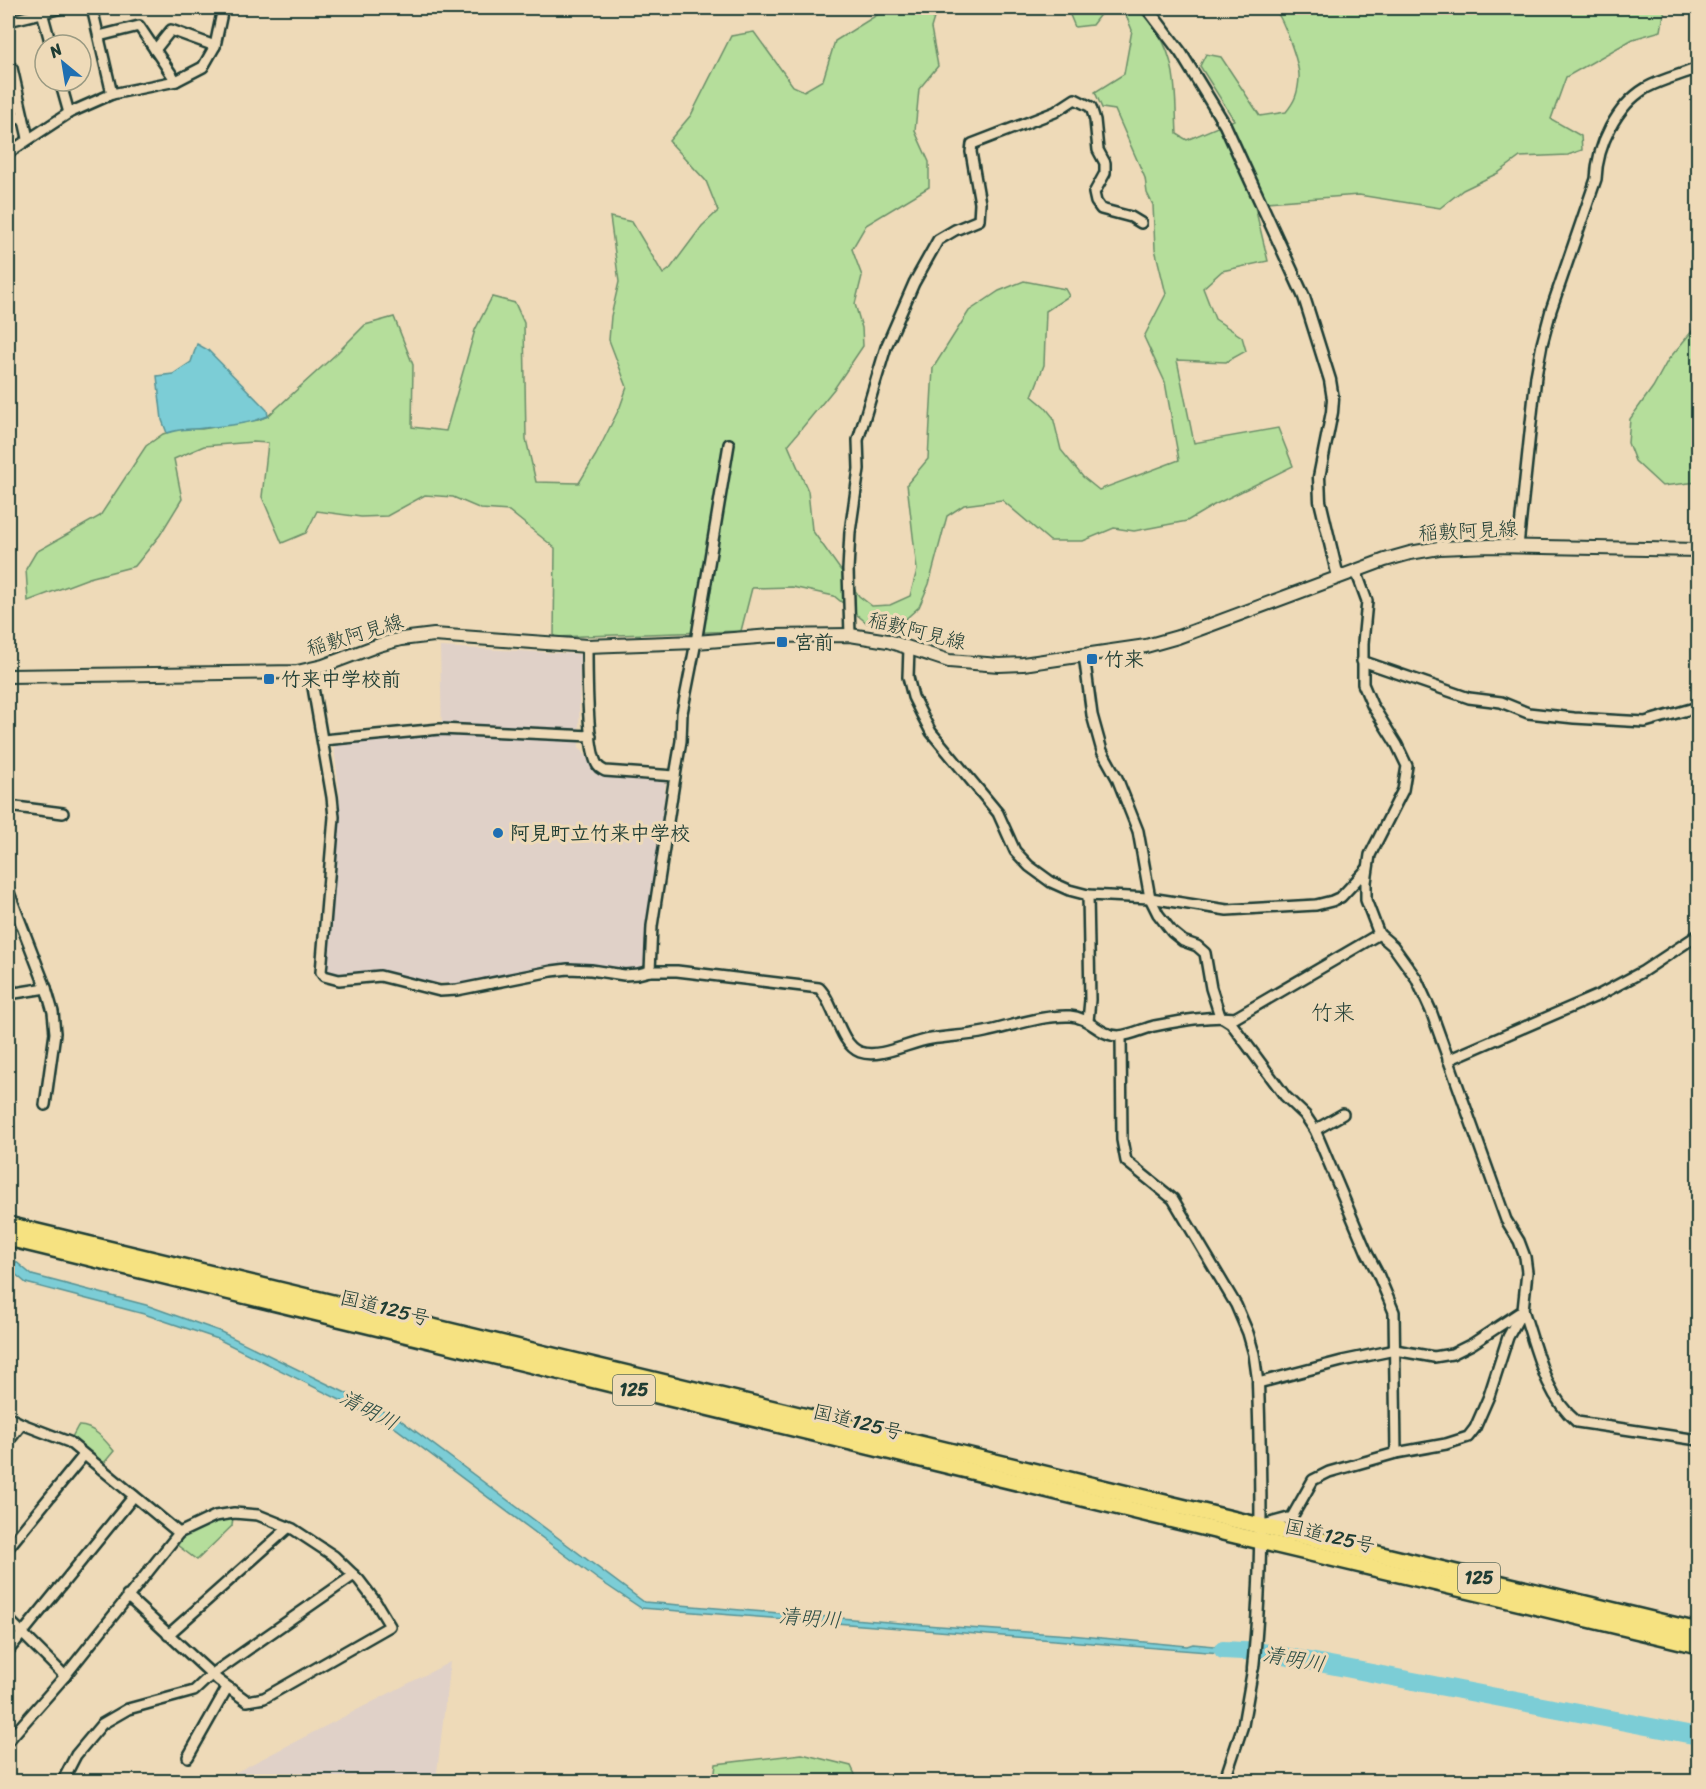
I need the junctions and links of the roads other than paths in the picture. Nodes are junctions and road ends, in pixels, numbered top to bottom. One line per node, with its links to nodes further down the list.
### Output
1 (62, 8): 5 (street)
2 (92, 8): 8 (street)
3 (224, 8): 9 (street)
4 (1147, 8): 26 (street)
5 (42, 12): 6 (street); 7 (street)
6 (8, 21)
7 (48, 33)
8 (99, 36): 10 (street); 15 (street)
9 (215, 46): 10 (street); 13 (street)
10 (155, 50): 13 (street)
11 (1698, 68): 23 (street)
12 (8, 69): 17 (street)
13 (176, 81): 15 (street)
14 (63, 93): 16 (street)
15 (112, 94): 16 (street)
16 (69, 113): 19 (street)
17 (22, 117): 18 (street); 19 (street)
18 (8, 121)
19 (28, 138): 20 (street)
20 (8, 153)
21 (1141, 223): 27 (street)
22 (729, 444): 28 (street)
23 (1518, 546): 24 (main road, 稲敷阿見線); 25 (main road, 稲敷阿見線)
24 (1698, 550)
25 (1356, 571): 26 (main road, 稲敷阿見線); 32 (street)
26 (1338, 577): 31 (main road, 稲敷阿見線)
27 (850, 635): 28 (main road, 稲敷阿見線); 30 (main road, 稲敷阿見線)
28 (696, 642): 29 (main road, 稲敷阿見線); 38 (street)
29 (587, 646): 33 (main road, 稲敷阿見線); 36 (street)
30 (909, 648): 31 (main road, 稲敷阿見線); 43 (street)
31 (1084, 655): 44 (street)
32 (1362, 661): 35 (street); 41 (street)
33 (310, 670): 34 (main road, 稲敷阿見線); 37 (street)
34 (8, 676)
35 (1698, 707)
36 (591, 736): 37 (street); 38 (street)
37 (323, 740): 47 (street)
38 (675, 776): 47 (street)
39 (8, 806): 40 (street)
40 (63, 813)
41 (1367, 868): 44 (street); 45 (street)
42 (8, 890): 49 (street)
43 (1088, 895): 44 (street); 51 (street)
44 (1150, 898): 50 (street)
45 (1379, 934): 50 (street); 53 (street)
46 (1698, 935): 53 (street)
47 (650, 971): 51 (street)
48 (8, 986): 49 (street)
49 (46, 988): 54 (street)
50 (1220, 1016): 52 (street); 56 (street)
51 (1088, 1021): 52 (street)
52 (1121, 1036): 61 (street)
53 (1448, 1060): 59 (street)
54 (45, 1105)
55 (1343, 1114): 56 (street)
56 (1315, 1130): 60 (street)
57 (8, 1225): 71 (highway, 国道125号 / 125)
58 (8, 1238): 71 (highway, 国道125号 / 125)
59 (1523, 1310): 60 (street); 64 (street); 66 (street)
60 (1395, 1350): 61 (street); 66 (street)
61 (1258, 1383): 71 (street)
62 (8, 1417): 63 (street)
63 (22, 1424): 65 (street); 67 (street)
64 (1698, 1440)
65 (8, 1442)
66 (1396, 1453): 71 (street)
67 (84, 1455): 68 (street); 72 (street)
68 (134, 1496): 70 (street); 77 (street)
69 (288, 1528): 70 (street); 73 (street); 78 (street)
70 (179, 1533): 74 (street)
71 (1260, 1533): 76 (highway, 国道125号 / 125); 79 (highway, 国道125号 / 125); 81 (street)
72 (8, 1548)
73 (354, 1575): 82 (street); 84 (street)
74 (127, 1596): 78 (street); 83 (street)
75 (8, 1618): 77 (street)
76 (1698, 1630)
77 (23, 1633): 80 (street); 83 (street)
78 (168, 1635): 82 (street)
79 (1698, 1645)
80 (8, 1651)
81 (1253, 1668): 88 (street)
82 (211, 1675): 84 (street); 87 (street)
83 (65, 1676): 85 (street)
84 (227, 1688): 86 (street)
85 (8, 1741)
86 (188, 1757)
87 (62, 1782)
88 (1224, 1782)

